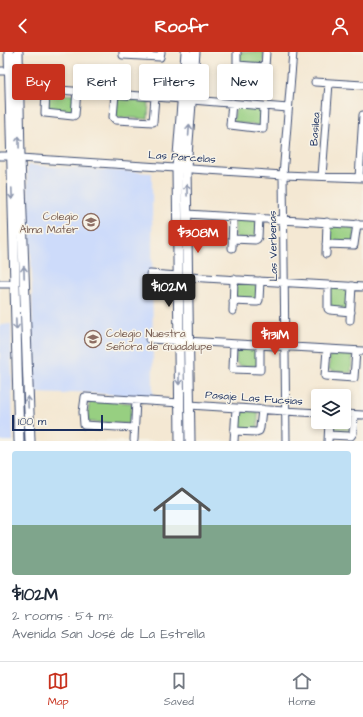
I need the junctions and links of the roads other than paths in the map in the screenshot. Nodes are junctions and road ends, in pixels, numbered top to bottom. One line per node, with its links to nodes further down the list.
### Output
1 (9, 52): 13 (main road)
2 (18, 52): 10 (main road)
3 (123, 52): 4 (street)
4 (161, 52)
5 (186, 52): 11 (main road)
6 (195, 52): 12 (main road)
7 (237, 52): 8 (street)
8 (266, 52)
9 (293, 52): 25 (street, Las Verbenas)
10 (18, 64)
11 (186, 64)
12 (193, 64)
13 (4, 71): 28 (main road)
14 (315, 82): 15 (street)
15 (329, 83): 16 (street); 31 (street, Basilea)
16 (363, 85)
17 (17, 100): 28 (main road, one-way to 17)
18 (45, 100): 19 (street)
19 (77, 100)
20 (114, 100): 21 (street)
21 (155, 100)
22 (187, 100): 23 (street); 29 (main road)
23 (232, 103): 24 (street); 24 (street)
24 (264, 106): 25 (street)
25 (288, 108): 30 (street, Las Verbenas)
26 (363, 115): 32 (street)
27 (0, 156): 28 (street, Las Parcelas)
28 (15, 157): 29 (street, Las Parcelas); 49 (main road, one-way to 49); 79 (main road, one-way to 28)
29 (182, 168): 30 (street, Las Parcelas); 33 (main road, one-way to 29); 44 (main road)
30 (283, 175): 31 (street, Las Parcelas); 36 (street, Las Verbenas)
31 (322, 176): 32 (street, Las Parcelas)
32 (361, 178)
33 (187, 214): 34 (street); 44 (main road)
34 (233, 217): 35 (street); 39 (street)
35 (259, 218): 36 (street); 39 (street)
36 (283, 220): 37 (street); 47 (street, Las Verbenas)
37 (327, 222): 38 (street); 40 (street)
38 (360, 224): 40 (street)
39 (232, 239): 41 (street)
40 (326, 244): 42 (street)
41 (232, 248)
42 (326, 254)
43 (150, 274): 44 (street)
44 (183, 276): 45 (street); 58 (main road)
45 (234, 279): 46 (street); 53 (street)
46 (260, 281): 47 (street); 53 (street)
47 (284, 282): 50 (street); 61 (street, Las Verbenas)
48 (0, 284): 49 (street)
49 (15, 284): 78 (main road, one-way to 78)
50 (328, 285): 51 (street); 55 (street)
51 (352, 286): 52 (street); 55 (street)
52 (363, 287)
53 (233, 301): 54 (street)
54 (233, 311)
55 (351, 312): 56 (street)
56 (350, 320)
57 (149, 339): 58 (street)
58 (184, 340): 59 (street); 65 (main road, one-way to 65); 66 (main road)
59 (234, 344): 60 (street); 60 (street)
60 (260, 345): 61 (street)
61 (285, 347): 62 (street); 69 (street, Las Verbenas)
62 (327, 349): 63 (street); 63 (street)
63 (360, 351)
64 (136, 400): 65 (street); 74 (street); 74 (street)
65 (180, 403): 80 (main road)
66 (189, 405): 67 (street, Pasaje Las Fucsias); 81 (main road)
67 (236, 408): 68 (street, Pasaje Las Fucsias); 75 (street)
68 (262, 409): 69 (street, Pasaje Las Fucsias); 75 (street)
69 (286, 411): 70 (street, Pasaje Las Fucsias); 83 (street, Las Verbenas)
70 (311, 413)
71 (351, 415): 72 (street)
72 (354, 415): 73 (street); 76 (street)
73 (363, 415)
74 (134, 428): 77 (street)
75 (234, 431): 82 (street)
76 (328, 438)
77 (134, 440)
78 (19, 441)
79 (30, 441)
80 (180, 441)
81 (190, 441)
82 (234, 441)
83 (286, 441)

